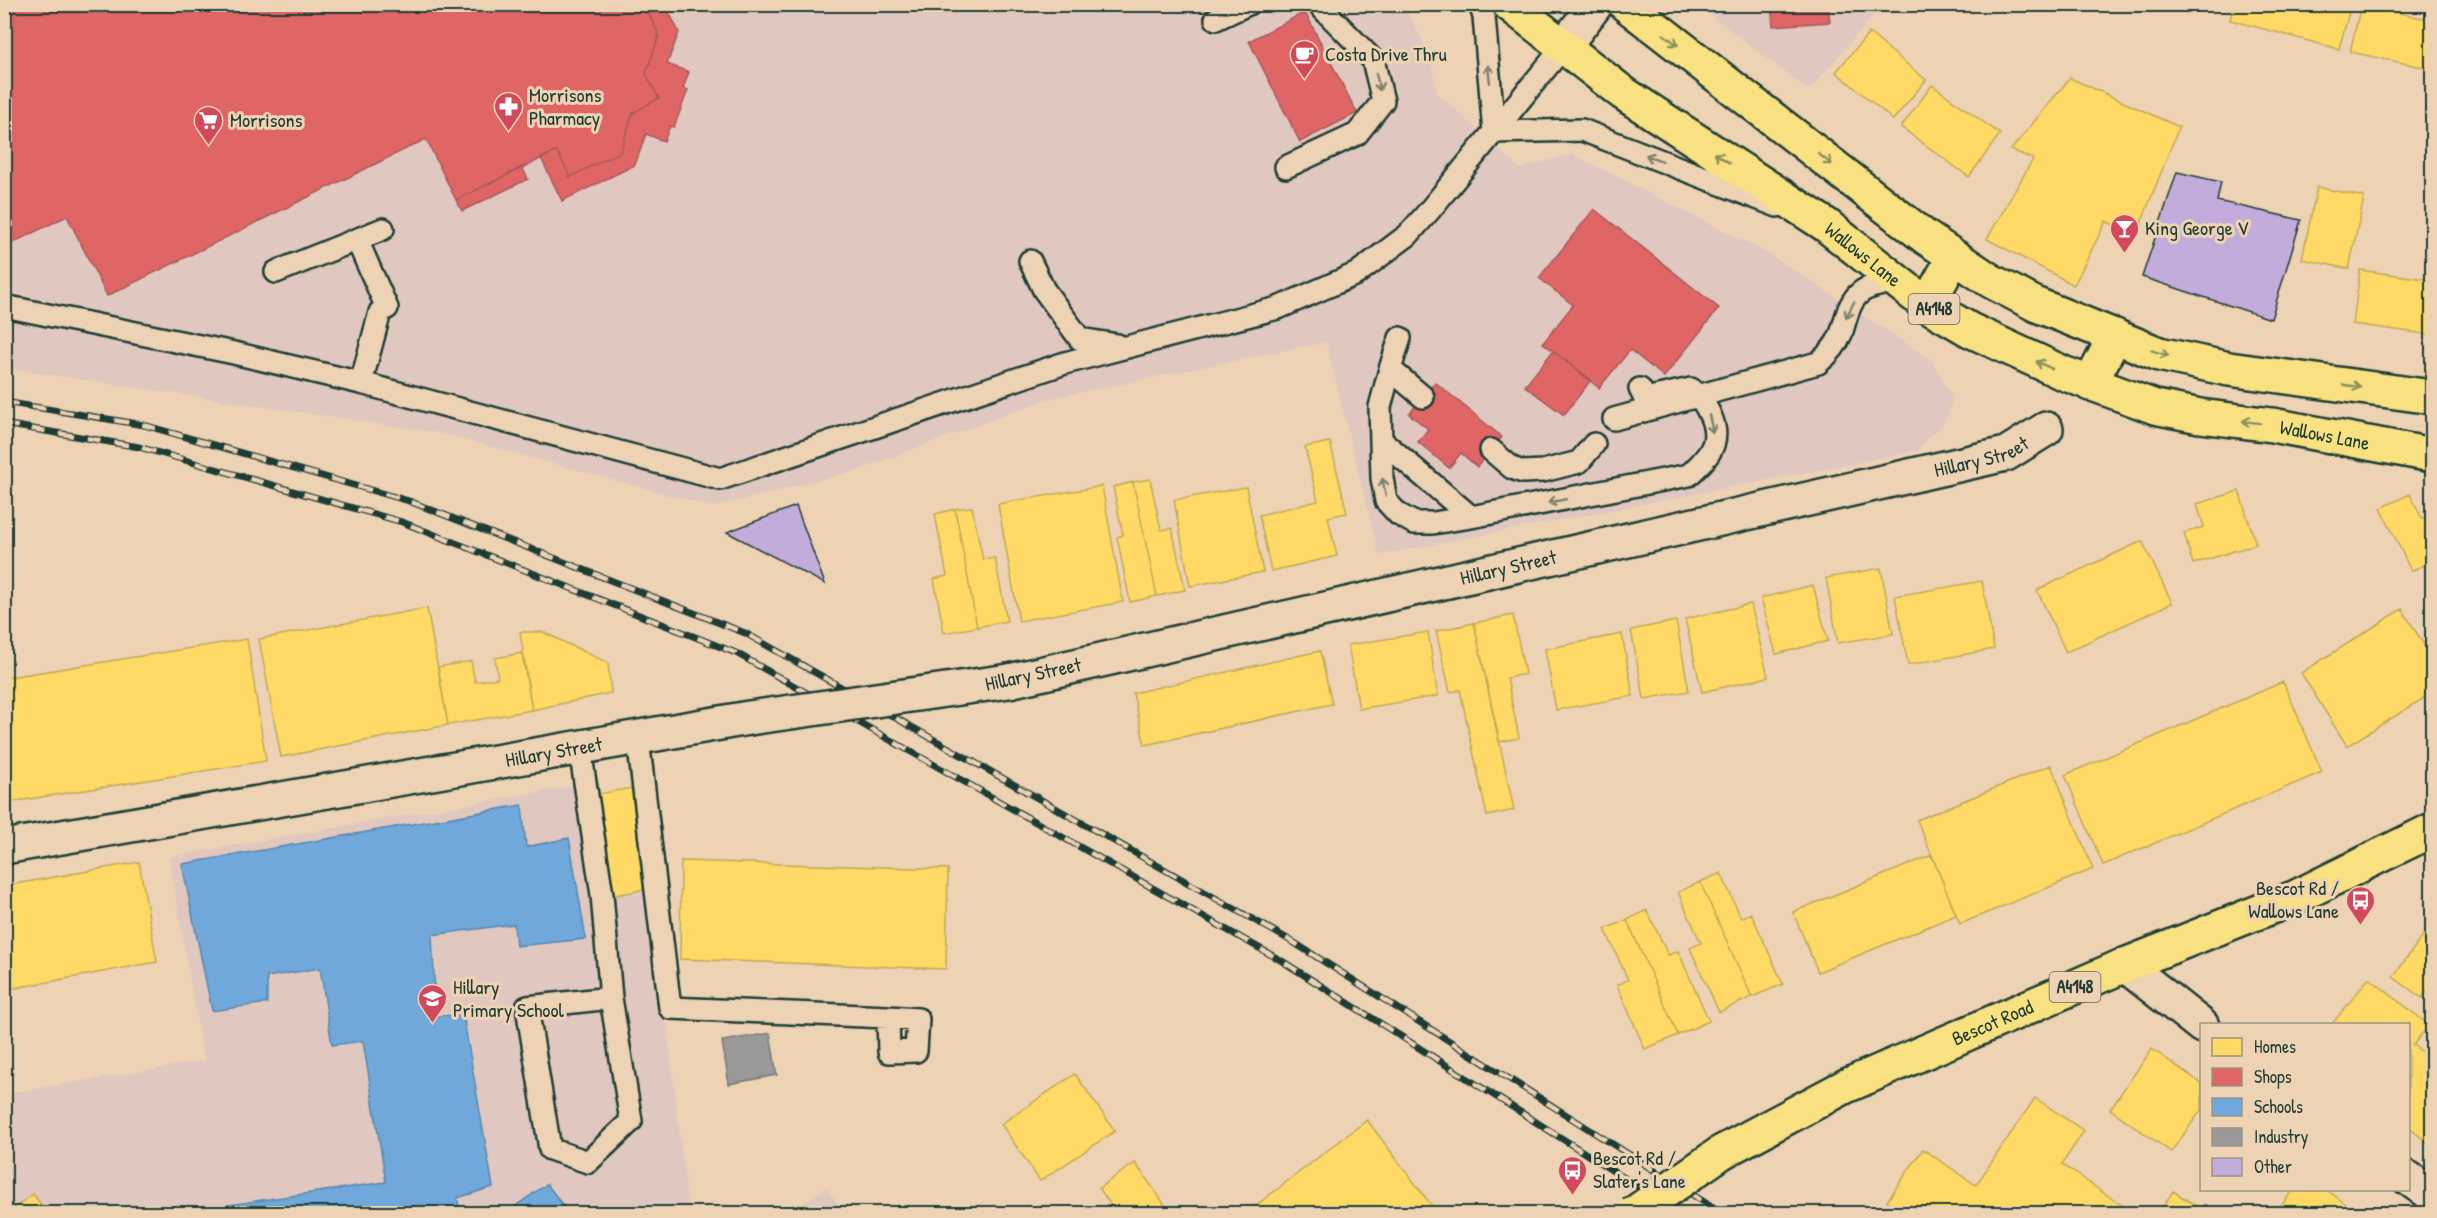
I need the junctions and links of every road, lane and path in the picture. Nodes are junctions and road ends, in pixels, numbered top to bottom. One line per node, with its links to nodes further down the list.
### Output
1 (1248, 4): 7 (lane)
2 (1318, 4): 10 (lane, one-way to 10)
3 (1480, 4): 9 (lane, one-way to 3)
4 (1509, 4): 8 (highway, Wallows Lane / A4148)
5 (1596, 4): 8 (street)
6 (1624, 4): 14 (highway, A4148, one-way to 14)
7 (1216, 19)
8 (1564, 46): 9 (lane); 11 (highway, Wallows Lane / A4148, one-way to 8)
9 (1494, 132): 11 (lane, one-way to 9); 22 (lane)
10 (1286, 167)
11 (1826, 225): 17 (highway, Wallows Lane / A4148)
12 (383, 230): 13 (lane)
13 (357, 240): 16 (lane); 24 (lane)
14 (1954, 257): 18 (highway); 20 (highway, A4148)
15 (1030, 261): 22 (lane)
16 (276, 273)
17 (1896, 281): 18 (highway, Wallows Lane / A4148); 28 (lane, one-way to 28)
18 (1927, 305): 25 (highway, Wallows Lane / A4148, one-way to 18)
19 (4, 306): 24 (lane)
20 (2115, 336): 25 (highway); 29 (highway, A4148, one-way to 29)
21 (1400, 338): 23 (lane)
22 (1127, 347): 24 (lane)
23 (1390, 369): 27 (lane); 32 (lane)
24 (361, 383)
25 (2090, 384): 35 (highway, Wallows Lane / A4148, one-way to 25)
26 (1640, 389): 28 (lane)
27 (1423, 397)
28 (1701, 397): 30 (lane); 36 (lane, one-way to 36)
29 (2433, 397)
30 (1614, 419)
31 (2046, 429): 37 (street, Hillary Street, bridge)
32 (1381, 440): 36 (lane); 36 (lane, one-way to 32)
33 (1594, 444): 34 (lane)
34 (1491, 450)
35 (2433, 455)
36 (1471, 518)
37 (638, 739): 38 (street, Hillary Street); 43 (lane)
38 (580, 748): 40 (street, Hillary Street); 42 (lane)
39 (2433, 830): 41 (highway, Bescot Road / A4148)
40 (4, 847)
41 (2125, 965): 44 (street); 47 (highway, Bescot Road / A4148, bridge)
42 (611, 998): 42 (lane)
43 (888, 1017)
44 (2200, 1024)
45 (2410, 1179): 46 (street)
46 (2433, 1195)
47 (1633, 1214)

